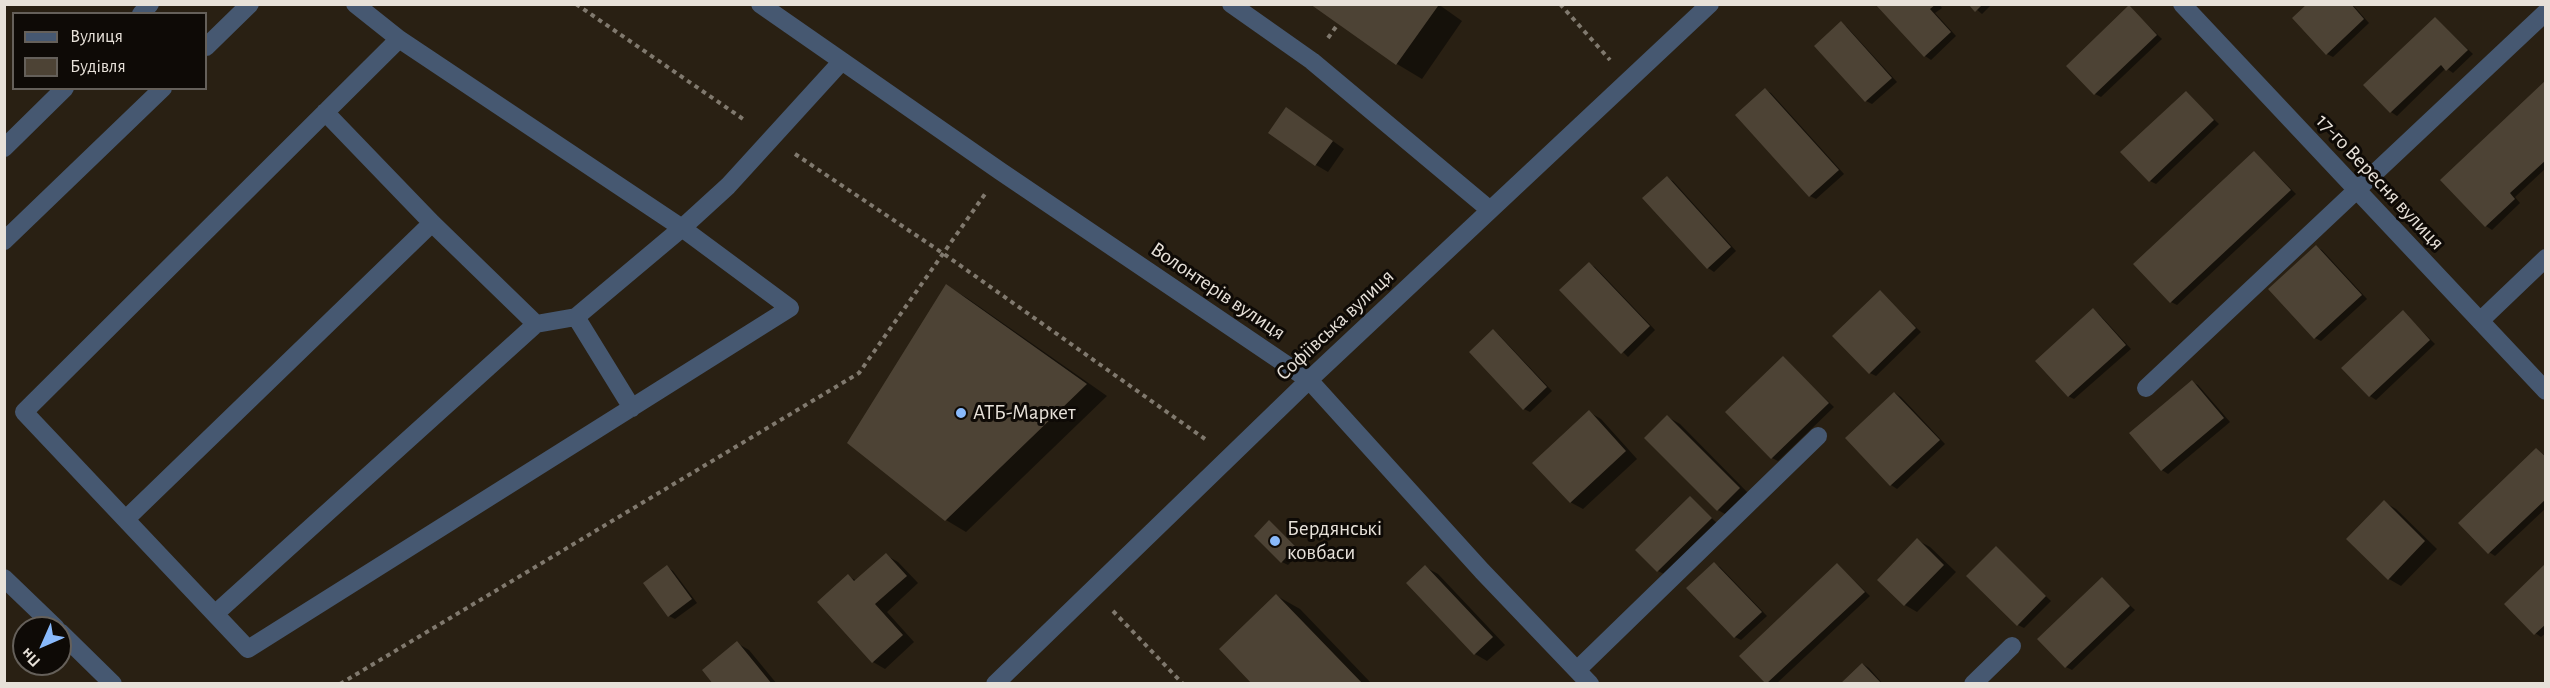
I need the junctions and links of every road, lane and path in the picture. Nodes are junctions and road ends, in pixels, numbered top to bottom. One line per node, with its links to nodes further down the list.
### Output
1 (250, 4): 11 (street)
2 (355, 4): 10 (street)
3 (576, 4): 17 (path)
4 (760, 4): 12 (street, Волонтерів вулиця)
5 (1231, 4): 21 (street)
6 (1560, 4): 13 (path)
7 (1710, 4): 13 (street, Софіївська вулиця)
8 (2182, 4): 20 (street, 17-го Вересня вулиця)
9 (2546, 12): 20 (street)
10 (399, 39): 16 (street); 23 (street)
11 (207, 47)
12 (842, 61): 17 (street); 19 (street, Волонтерів вулиця)
13 (1629, 80): 21 (street, Софіївська вулиця)
14 (63, 90): 18 (street)
15 (161, 90): 24 (street)
16 (325, 112): 22 (street); 36 (street)
17 (772, 138): 23 (street); 25 (path)
18 (4, 148)
19 (1000, 171): 25 (path); 30 (street, Волонтерів вулиця)
20 (2355, 189): 28 (street, 17-го Вересня вулиця); 31 (street)
21 (1490, 210): 30 (street, Софіївська вулиця)
22 (432, 223): 29 (street); 36 (street)
23 (682, 228): 27 (street); 33 (street)
24 (4, 241)
25 (944, 254): 35 (path); 45 (path)
26 (2546, 258): 28 (street)
27 (576, 317): 29 (street); 33 (street)
28 (2480, 321): 32 (street, 17-го Вересня вулиця)
29 (536, 324): 39 (street)
30 (1309, 380): 35 (street, Софіївська вулиця); 43 (street, Волонтерів вулиця)
31 (2146, 388)
32 (2546, 391)
33 (632, 408): 39 (street)
34 (1818, 436): 43 (street)
35 (1230, 456): 38 (street, Софіївська вулиця)
36 (126, 519): 39 (street)
37 (4, 578): 40 (street)
38 (1092, 590): 46 (street, Софіївська вулиця); 47 (path)
39 (216, 613)
40 (44, 616)
41 (72, 644): 44 (street)
42 (2012, 646): 49 (street)
43 (1577, 670): 48 (street, Волонтерів вулиця)
44 (112, 684)
45 (340, 684)
46 (995, 684)
47 (1183, 684)
48 (1590, 684)
49 (1973, 684)

